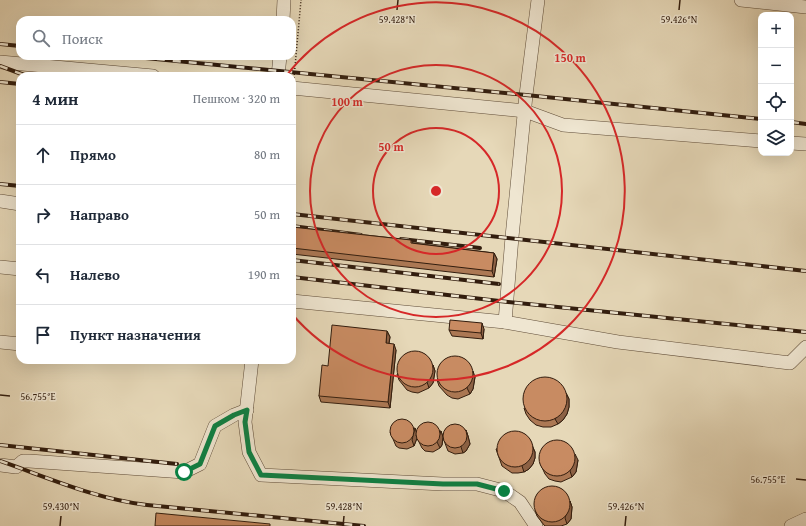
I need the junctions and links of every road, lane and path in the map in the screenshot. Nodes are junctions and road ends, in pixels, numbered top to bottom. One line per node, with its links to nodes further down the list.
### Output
1 (284, 0): 6 (lane)
2 (301, 0): 7 (path)
3 (538, 0): 15 (lane)
4 (741, 0): 5 (lane)
5 (806, 7)
6 (283, 16)
7 (296, 55)
8 (280, 60): 12 (lane)
9 (296, 60): 13 (path)
10 (0, 62): 11 (lane)
11 (109, 72)
12 (278, 72)
13 (294, 72)
14 (296, 88): 15 (lane)
15 (525, 111): 16 (lane); 24 (lane)
16 (758, 141)
17 (794, 143): 18 (lane)
18 (806, 144)
19 (0, 201): 20 (lane)
20 (16, 203)
21 (0, 267): 22 (lane)
22 (16, 269)
23 (296, 301): 24 (lane)
24 (505, 322): 27 (lane)
25 (0, 342): 26 (lane)
26 (16, 344)
27 (806, 347)
28 (252, 364): 29 (lane)
29 (247, 410): 30 (lane); 32 (lane)
30 (0, 465)
31 (806, 519): 33 (lane)
32 (536, 526)
33 (791, 526)

